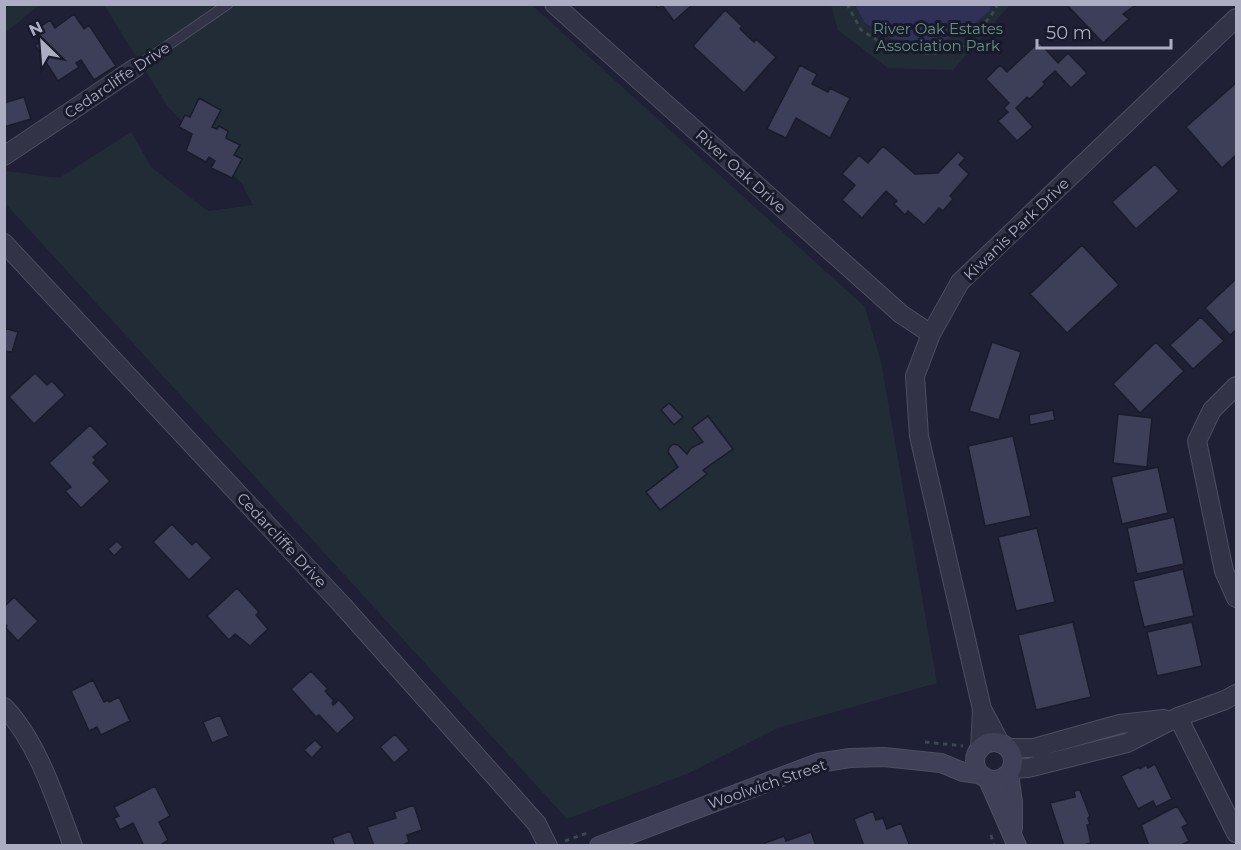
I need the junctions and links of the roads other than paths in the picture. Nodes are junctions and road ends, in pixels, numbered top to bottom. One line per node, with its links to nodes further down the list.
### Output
1 (228, 4): 4 (lane, Cedarcliffe Drive)
2 (554, 4): 7 (street, River Oak Drive)
3 (1236, 18): 7 (street, Kiwanis Park Drive)
4 (135, 68): 5 (street, Cedarcliffe Drive)
5 (4, 156)
6 (4, 243): 22 (street, Cedarcliffe Drive)
7 (931, 334): 12 (street, Kiwanis Park Drive)
8 (1236, 387): 9 (street)
9 (1236, 598)
10 (1236, 694): 13 (street)
11 (4, 707): 21 (street)
12 (982, 709): 14 (street, Kiwanis Park Drive); 15 (street, Kiwanis Park Drive)
13 (1178, 717): 14 (street); 17 (street); 19 (street)
14 (1004, 745): 15 (street, Woolwich Street); 17 (street)
15 (978, 751): 16 (street, Woolwich Street); 18 (street)
16 (941, 763): 18 (street, Woolwich Street); 23 (street, Woolwich Street)
17 (1010, 771): 18 (street); 20 (street)
18 (984, 777): 20 (street)
19 (1236, 832)
20 (1015, 839)
21 (73, 846)
22 (548, 846)
23 (599, 846)

